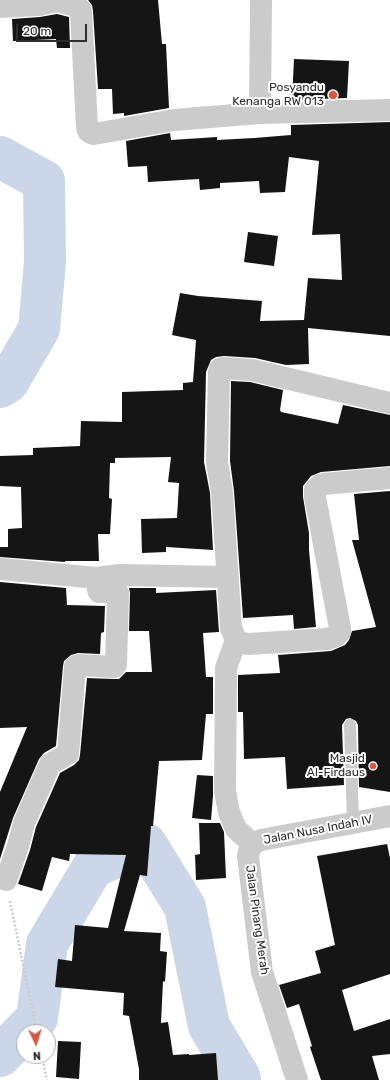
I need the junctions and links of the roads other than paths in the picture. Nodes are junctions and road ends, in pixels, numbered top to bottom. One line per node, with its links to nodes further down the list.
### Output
1 (57, 0): 3 (street); 5 (street)
2 (261, 0): 5 (street)
3 (0, 7)
4 (390, 110): 5 (street)
5 (260, 113)
6 (390, 403): 9 (street)
7 (390, 478): 11 (street)
8 (0, 569): 10 (street)
9 (227, 577): 10 (street); 11 (street)
10 (97, 578): 16 (street)
11 (236, 640): 15 (street)
12 (350, 725): 14 (lane)
13 (390, 816): 14 (street, Jalan Nusa Indah IV)
14 (353, 823): 15 (street, Jalan Nusa Indah IV)
15 (251, 847): 17 (street, Jalan Pinang Merah)
16 (6, 880)
17 (298, 1080)

